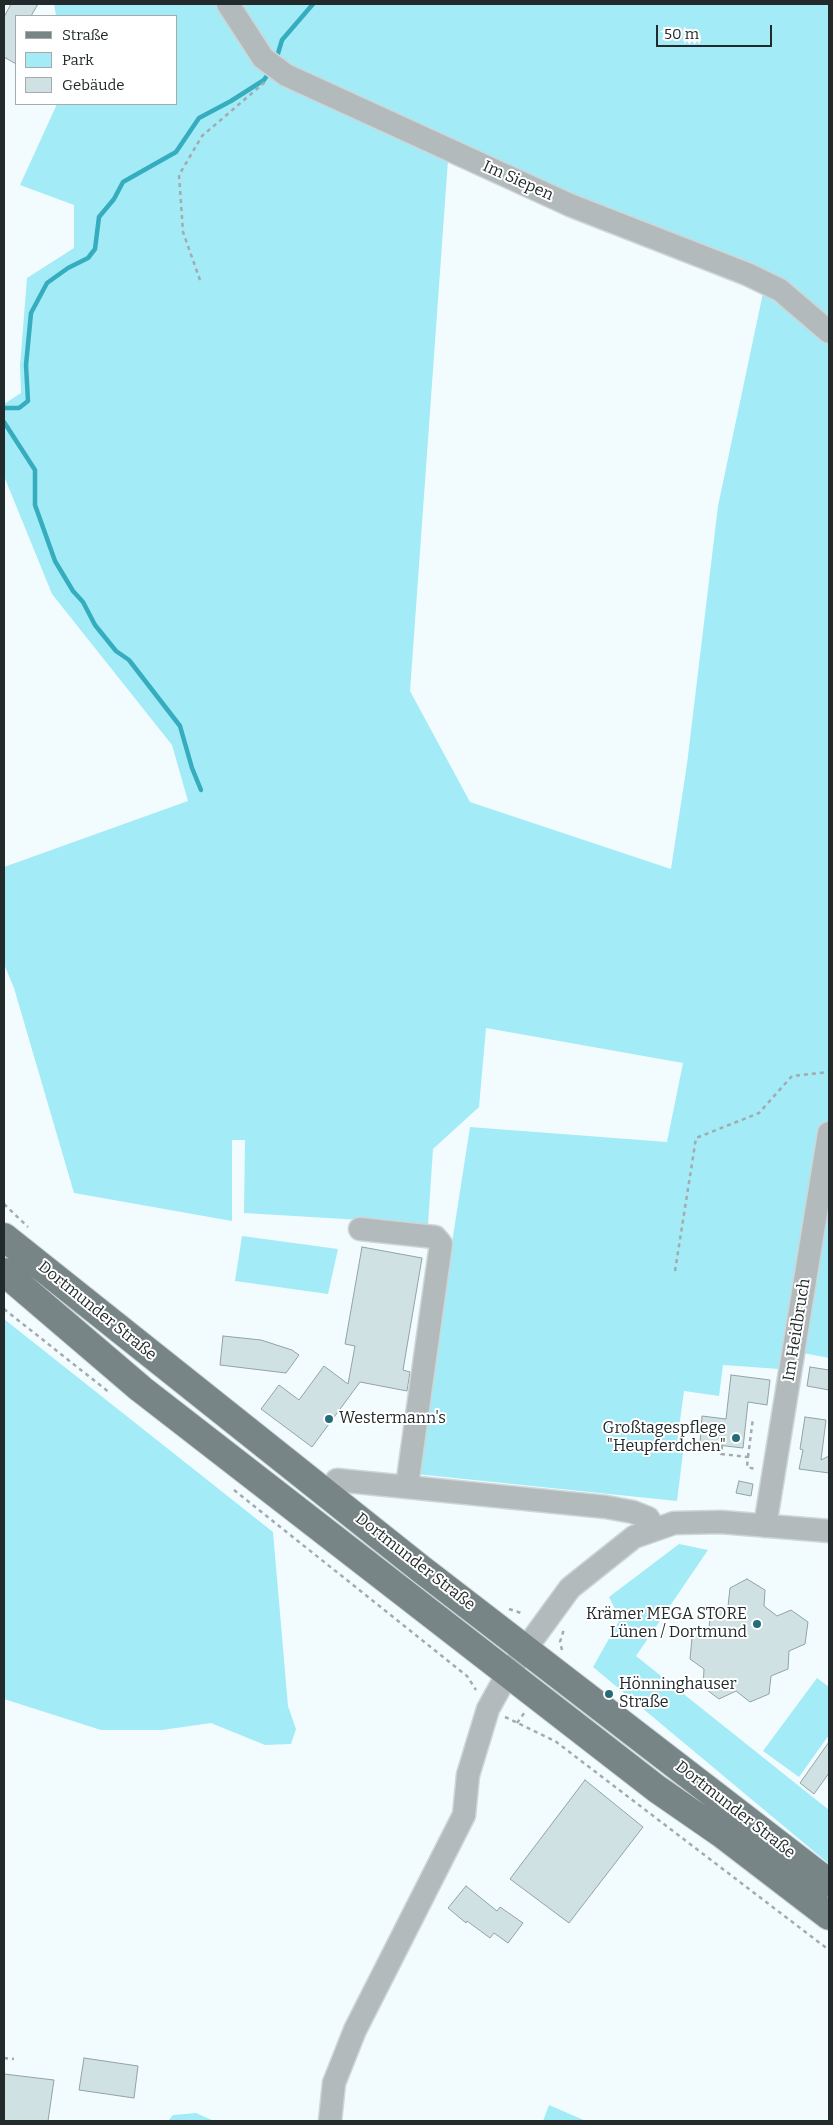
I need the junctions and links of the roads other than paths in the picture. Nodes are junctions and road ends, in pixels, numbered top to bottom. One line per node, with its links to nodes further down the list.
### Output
1 (228, 4): 2 (street, Im Siepen)
2 (829, 332)
3 (829, 1133): 9 (street, Im Heidbruch)
4 (360, 1229): 8 (street)
5 (4, 1237): 12 (main road, Dortmunder Straße)
6 (4, 1272): 13 (main road, Dortmunder Straße)
7 (337, 1480): 8 (street)
8 (407, 1486): 10 (street)
9 (765, 1526): 10 (street); 11 (street)
10 (654, 1528): 12 (street)
11 (829, 1532)
12 (526, 1648): 13 (street); 14 (main road, Dortmunder Straße)
13 (508, 1673): 15 (main road, Dortmunder Straße); 16 (street)
14 (829, 1883)
15 (829, 1916)
16 (330, 2121)

